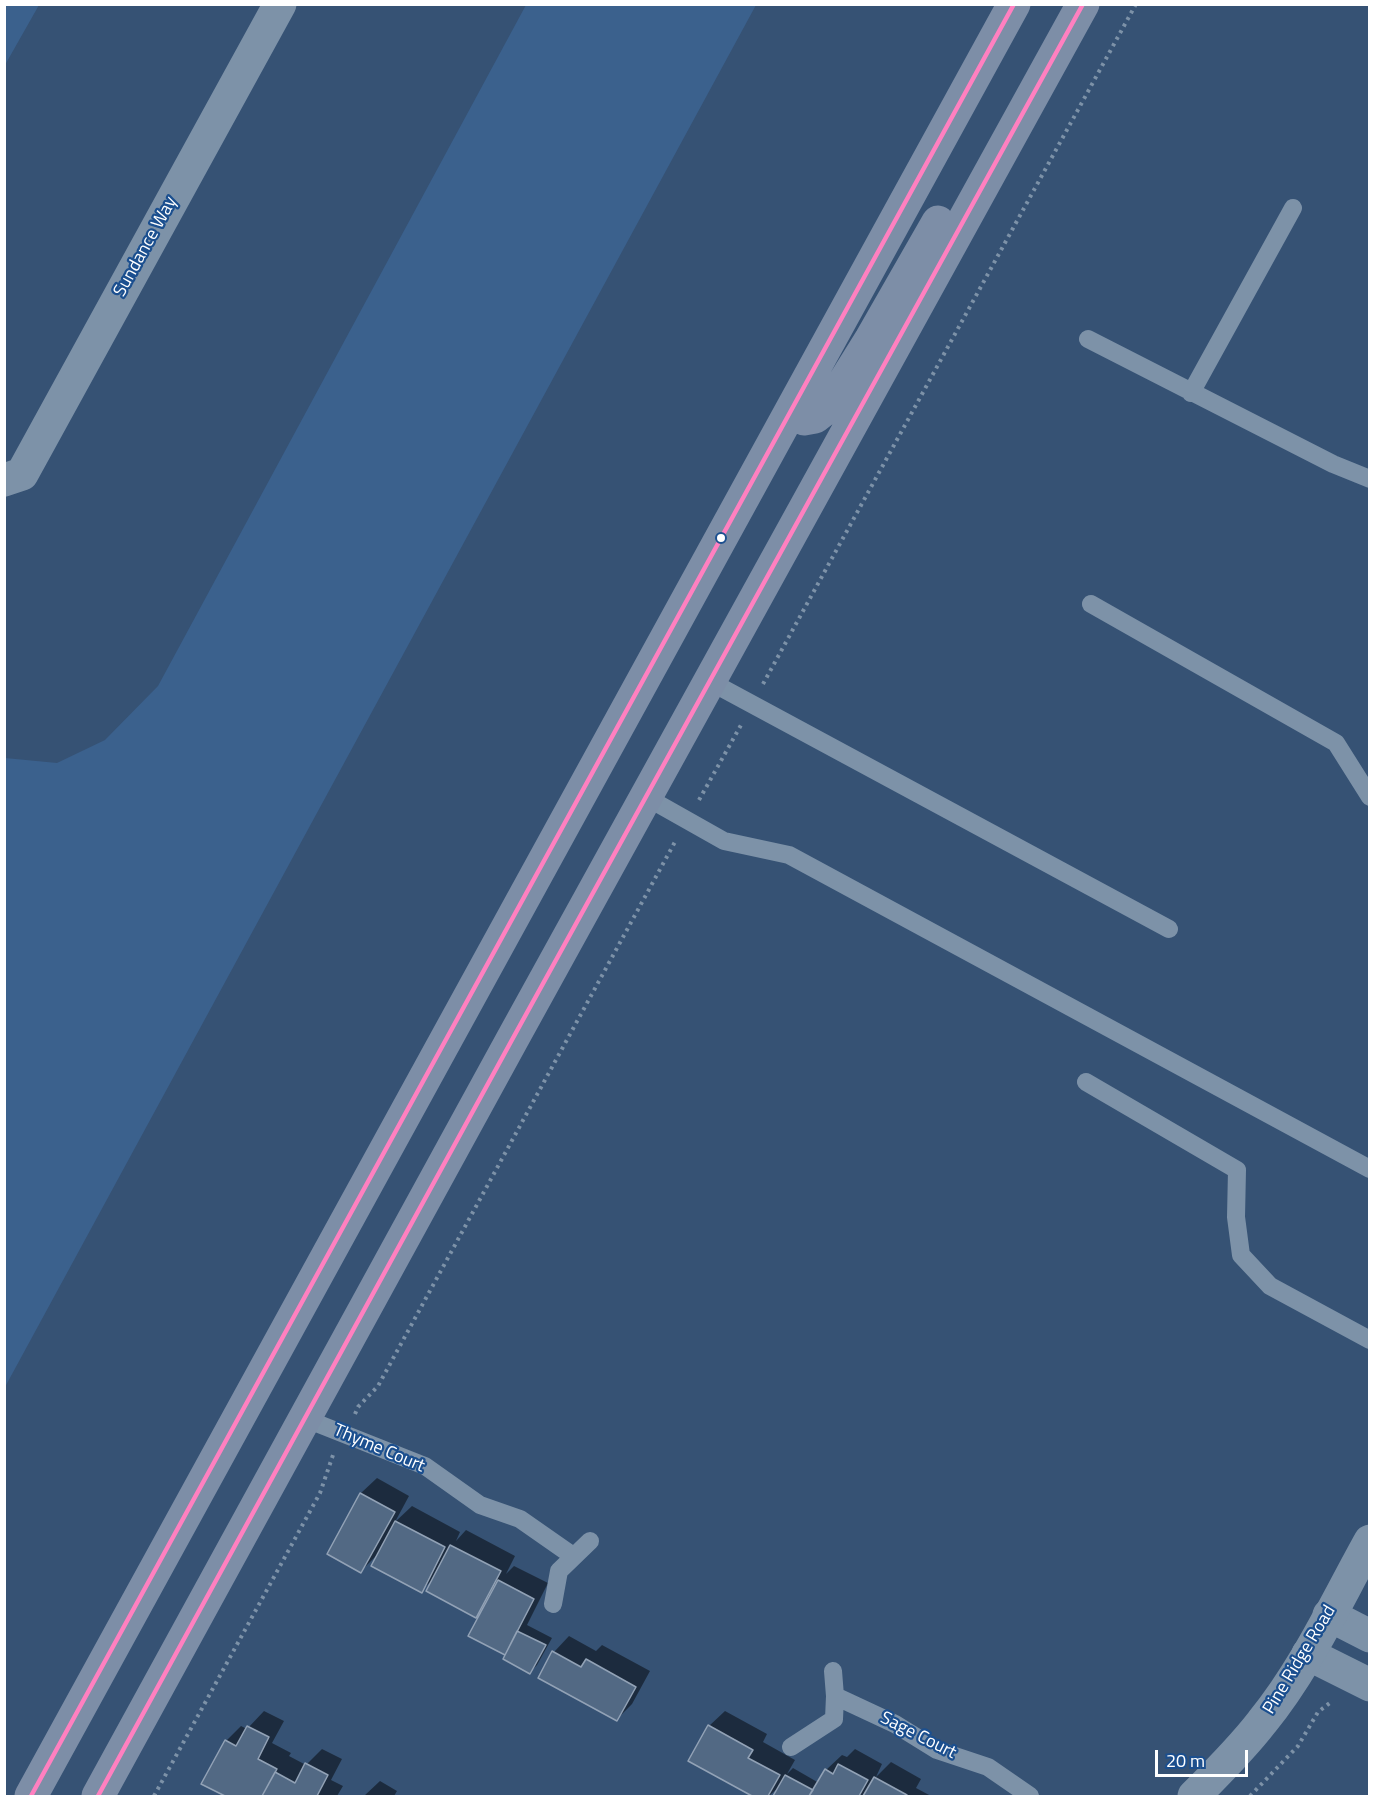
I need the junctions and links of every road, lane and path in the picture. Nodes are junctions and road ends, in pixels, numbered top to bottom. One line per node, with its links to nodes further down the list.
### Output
1 (280, 4): 11 (street, Sundance Way)
2 (1014, 4): 9 (main road)
3 (1083, 4): 5 (main road)
4 (1136, 4): 14 (path)
5 (982, 189): 9 (main road); 13 (main road)
6 (1293, 208): 8 (lane)
7 (1088, 339): 8 (lane)
8 (1191, 393): 10 (lane)
9 (790, 412): 36 (main road)
10 (1370, 479)
11 (4, 480)
12 (1091, 604): 16 (lane)
13 (710, 681): 14 (lane); 15 (main road)
14 (753, 704): 17 (path); 18 (lane)
15 (646, 797): 17 (lane); 22 (main road)
16 (1370, 797)
17 (687, 820): 20 (lane); 23 (path)
18 (1169, 928)
19 (1086, 1082): 21 (lane)
20 (1370, 1169)
21 (1370, 1340)
22 (306, 1419): 23 (lane, Thyme Court); 37 (main road)
23 (344, 1434): 26 (lane, Thyme Court); 38 (path)
24 (590, 1541): 26 (lane)
25 (1370, 1541): 28 (street, Pine Ridge Road)
26 (573, 1556): 27 (lane)
27 (553, 1604)
28 (1329, 1615): 29 (street); 30 (street, Pine Ridge Road)
29 (1370, 1636)
30 (1308, 1654): 32 (street); 40 (street, Pine Ridge Road)
31 (833, 1671): 33 (lane)
32 (1370, 1685)
33 (835, 1696): 35 (lane); 39 (lane, Sage Court)
34 (1340, 1699): 41 (path)
35 (791, 1747)
36 (32, 1797)
37 (98, 1797)
38 (154, 1797)
39 (1030, 1797)
40 (1194, 1797)
41 (1250, 1797)

